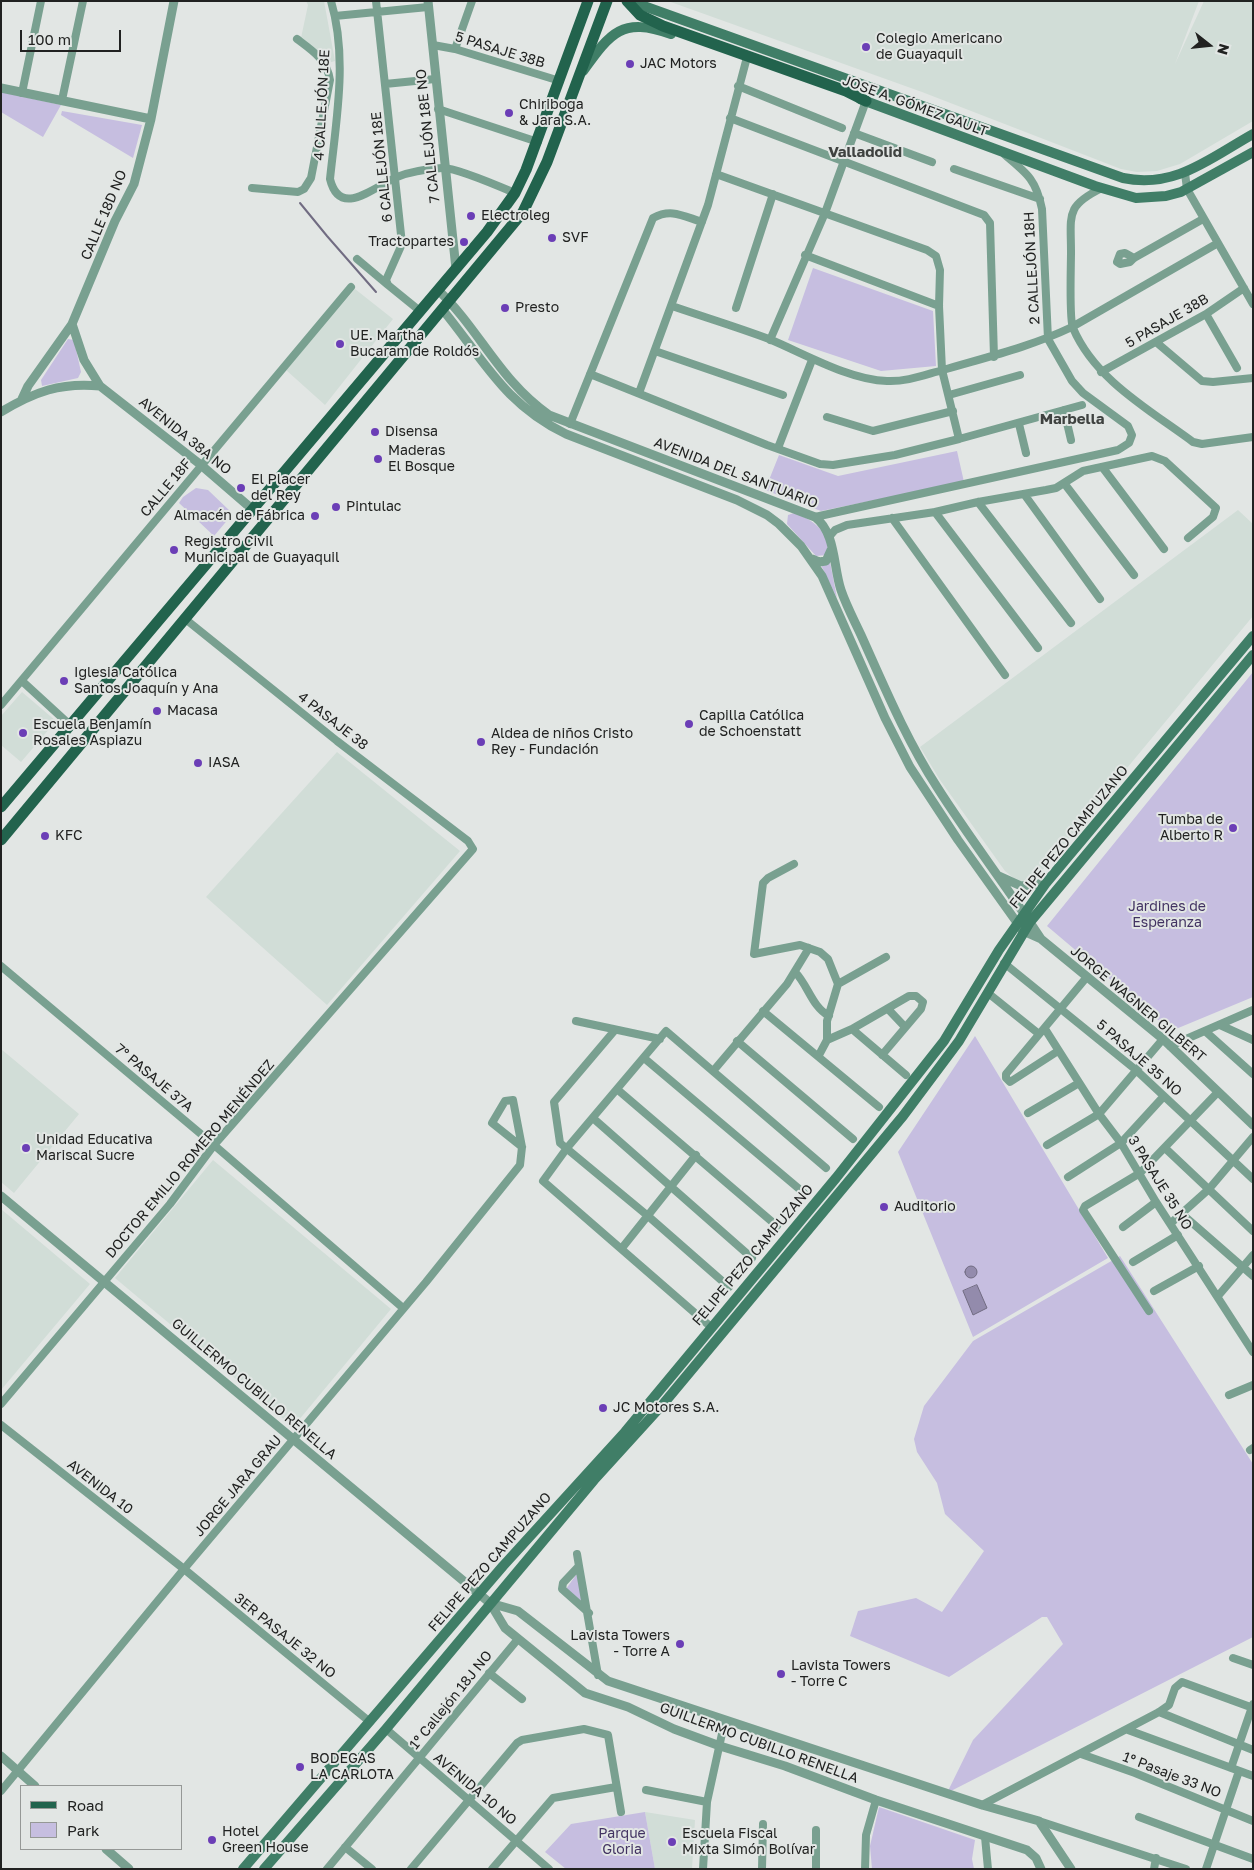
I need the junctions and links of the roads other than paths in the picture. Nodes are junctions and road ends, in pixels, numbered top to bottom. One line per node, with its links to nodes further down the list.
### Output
1 (41, 1): 27 (street)
2 (83, 1): 28 (street)
3 (174, 1): 32 (street, CALLE 18D NO)
4 (331, 1): 13 (street, 4 CALLEJÓN 18E)
5 (376, 1): 12 (street, 6 CALLEJÓN 18E)
6 (472, 1): 17 (street)
7 (588, 1): 14 (main road)
8 (594, 1): 14 (main road)
9 (607, 1): 21 (main road)
10 (628, 1): 29 (main road); 45 (main road, JOSE A. GÓMEZ GAULT)
11 (428, 4): 12 (street); 16 (street, 7 CALLEJÓN 18E NO)
12 (378, 12): 13 (street); 24 (street, 6 CALLEJÓN 18E)
13 (336, 16): 19 (street, 4 CALLEJÓN 18E)
14 (580, 24): 23 (main road)
15 (297, 39): 20 (street)
16 (434, 45): 17 (street, 5 PASAJE 38B); 22 (street, 7 CALLEJÓN 18E NO)
17 (455, 49): 23 (street, 5 PASAJE 38B)
18 (746, 61): 21 (main road, JOSE A. GÓMEZ GAULT); 25 (street); 29 (main road, JOSE A. GÓMEZ GAULT)
19 (339, 68): 20 (street); 34 (street, 4 CALLEJÓN 18E)
20 (328, 70): 33 (street)
21 (580, 76): 67 (main road)
22 (435, 79): 24 (street); 30 (street, 7 CALLEJÓN 18E NO)
23 (560, 81): 38 (main road)
24 (386, 84): 47 (street, 6 CALLEJÓN 18E)
25 (738, 86): 31 (street); 35 (street)
26 (1, 88): 27 (street)
27 (22, 93): 28 (street)
28 (62, 100): 32 (street)
29 (866, 101): 36 (street); 39 (main road, JOSE A. GÓMEZ GAULT)
30 (438, 109): 38 (street); 43 (street, 7 CALLEJÓN 18E NO)
31 (730, 118): 41 (street); 46 (street)
32 (152, 119): 73 (street, CALLE 18D NO)
33 (323, 119): 34 (street); 48 (street)
34 (336, 122): 47 (street, 4 CALLEJÓN 18E)
35 (842, 128)
36 (854, 133): 41 (street); 42 (street)
37 (1253, 134): 45 (main road, JOSE A. GÓMEZ GAULT)
38 (538, 142): 51 (main road)
39 (999, 150): 49 (main road, JOSE A. GÓMEZ GAULT); 53 (street, 2 CALLEJÓN 18H)
40 (1253, 152): 50 (main road, JOSE A. GÓMEZ GAULT)
41 (843, 162): 54 (street); 79 (street)
42 (932, 162)
43 (444, 167): 47 (street); 51 (street); 61 (street, 7 CALLEJÓN 18E NO)
44 (954, 169): 53 (street)
45 (1184, 173): 50 (street)
46 (716, 174): 52 (street); 56 (street)
47 (396, 177): 62 (street, 6 CALLEJÓN 18E)
48 (252, 188)
49 (1102, 188): 50 (main road, JOSE A. GÓMEZ GAULT); 74 (street)
50 (1187, 189): 55 (street)
51 (515, 193): 61 (main road)
52 (773, 194): 54 (street); 70 (street)
53 (1040, 199): 75 (street, 2 CALLEJÓN 18H)
54 (825, 213): 58 (street); 69 (street)
55 (1203, 219): 57 (street); 59 (street)
56 (702, 222): 68 (street); 84 (street)
57 (1218, 243): 64 (street); 74 (street)
58 (806, 255): 69 (street); 76 (street)
59 (1134, 258)
60 (357, 259): 62 (street)
61 (456, 269): 65 (main road)
62 (388, 285): 71 (street)
63 (351, 287): 104 (street, CALLE 18F)
64 (1244, 288): 66 (street); 72 (street, 5 PASAJE 38B)
65 (438, 290): 67 (street, AVENIDA DEL SANTUARIO); 71 (main road)
66 (1253, 304)
67 (446, 305): 97 (street, AVENIDA DEL SANTUARIO); 114 (street, AVENIDA DEL SANTUARIO); 122 (main road)
68 (672, 306): 76 (street); 78 (street)
69 (939, 306): 82 (street)
70 (736, 308)
71 (420, 311): 109 (main road)
72 (1206, 314): 77 (street, 5 PASAJE 38B); 81 (street)
73 (72, 324): 87 (street, AVENIDA 38A NO); 91 (street, CALLE 18D NO)
74 (1072, 327): 75 (street); 83 (street)
75 (1048, 339): 79 (street); 112 (street, 2 CALLEJÓN 18H)
76 (770, 340): 80 (street)
77 (1156, 342): 83 (street, 5 PASAJE 38B); 86 (street)
78 (655, 351): 88 (street); 89 (street)
79 (994, 357): 82 (street)
80 (812, 360): 82 (street); 102 (street)
81 (1237, 368)
82 (942, 370): 90 (street)
83 (1101, 372): 99 (street)
84 (590, 374): 88 (street); 97 (street)
85 (1020, 375): 90 (street)
86 (1253, 378)
87 (100, 386): 91 (street); 104 (street, AVENIDA 38A NO)
88 (639, 393): 102 (street)
89 (783, 395)
90 (949, 395): 93 (street)
91 (22, 399): 95 (street, CALLE 18D NO)
92 (1082, 405): 94 (street)
93 (953, 410): 96 (street); 100 (street)
94 (1064, 410): 98 (street); 101 (street)
95 (1, 412)
96 (827, 417)
97 (570, 424): 110 (street, AVENIDA DEL SANTUARIO)
98 (1019, 424): 100 (street); 103 (street)
99 (1253, 437)
100 (959, 439): 102 (street)
101 (1071, 440)
102 (778, 448)
103 (1026, 453)
104 (201, 465): 109 (street, AVENIDA 38A NO); 129 (street, CALLE 18F)
105 (1103, 468): 106 (street); 116 (street); 118 (street)
106 (1064, 483): 107 (street); 120 (street)
107 (1024, 494): 108 (street); 121 (street)
108 (978, 502): 111 (street); 124 (street)
109 (252, 509): 122 (main road); 131 (main road)
110 (798, 510): 112 (street, AVENIDA DEL SANTUARIO); 114 (street)
111 (935, 512): 113 (street); 126 (street)
112 (815, 517): 115 (street, AVENIDA DEL SANTUARIO)
113 (892, 518): 115 (street); 128 (street)
114 (785, 529): 119 (street, AVENIDA DEL SANTUARIO)
115 (829, 537): 117 (street, AVENIDA DEL SANTUARIO)
116 (1188, 538)
117 (832, 547): 119 (street); 136 (street, AVENIDA DEL SANTUARIO)
118 (1164, 549)
119 (812, 559): 140 (street, AVENIDA DEL SANTUARIO)
120 (1134, 575)
121 (1100, 599)
122 (197, 602): 123 (main road)
123 (184, 618): 133 (main road); 134 (street, 4 PASAJE 38)
124 (1071, 623)
125 (1253, 636): 137 (main road, FELIPE PEZO CAMPUZANO)
126 (1038, 648)
127 (1253, 655): 139 (main road, FELIPE PEZO CAMPUZANO)
128 (1005, 675)
129 (22, 681): 130 (street, CALLE 18F); 131 (street)
130 (1, 705)
131 (70, 725): 132 (main road)
132 (1, 807)
133 (1, 840)
134 (468, 841): 188 (street, DOCTOR EMILIO ROMERO MENÉNDEZ)
135 (794, 864): 142 (street)
136 (998, 876): 137 (street); 138 (street, AVENIDA DEL SANTUARIO)
137 (1046, 883): 138 (main road, FELIPE PEZO CAMPUZANO)
138 (1025, 912): 139 (street, AVENIDA DEL SANTUARIO); 140 (main road, FELIPE PEZO CAMPUZANO)
139 (1030, 922): 140 (main road, FELIPE PEZO CAMPUZANO); 141 (street, AVENIDA DEL SANTUARIO)
140 (1020, 927): 141 (street, JORGE WAGNER GILBERT); 144 (main road, FELIPE PEZO CAMPUZANO); 224 (main road, FELIPE PEZO CAMPUZANO)
141 (1041, 939): 147 (street, JORGE WAGNER GILBERT)
142 (809, 948): 146 (street); 148 (street)
143 (886, 957): 148 (street)
144 (1004, 963): 149 (main road, FELIPE PEZO CAMPUZANO); 150 (street, 5 PASAJE 35 NO)
145 (1, 966): 188 (street, 7° PASAJE 37A)
146 (795, 972): 153 (street); 154 (street)
147 (1086, 978): 150 (street); 166 (street, JORGE WAGNER GILBERT)
148 (838, 984): 154 (street)
149 (988, 993): 161 (street); 229 (main road, FELIPE PEZO CAMPUZANO)
150 (1062, 1008): 161 (street); 172 (street, 5 PASAJE 35 NO)
151 (888, 1009): 157 (street); 157 (street); 158 (street)
152 (1253, 1010): 156 (street)
153 (763, 1011): 165 (street); 169 (street)
154 (828, 1016): 163 (street)
155 (576, 1021): 159 (street)
156 (1220, 1024): 160 (street); 164 (street)
157 (905, 1027): 168 (street)
158 (852, 1029): 163 (street); 168 (street)
159 (615, 1030): 162 (street); 191 (street)
160 (1205, 1031): 166 (street); 173 (street)
161 (1042, 1032): 167 (street, 3 PASAJE 35 NO); 167 (street)
162 (660, 1038): 170 (street); 171 (street)
163 (826, 1040): 169 (street)
164 (1253, 1040)
165 (737, 1041): 171 (street); 186 (street)
166 (1166, 1043): 172 (street); 177 (street, JORGE WAGNER GILBERT)
167 (1058, 1051): 175 (street, 3 PASAJE 35 NO)
168 (882, 1054): 174 (street)
169 (819, 1055): 179 (street)
170 (644, 1058): 176 (street); 201 (street)
171 (714, 1070): 195 (street)
172 (1136, 1070): 178 (street, 5 PASAJE 35 NO); 181 (street)
173 (1253, 1074)
174 (906, 1075)
175 (1079, 1083): 180 (street); 181 (street, 3 PASAJE 35 NO)
176 (618, 1090): 182 (street); 193 (street)
177 (1218, 1092): 183 (street); 184 (street, JORGE WAGNER GILBERT)
178 (1164, 1096): 183 (street, 5 PASAJE 35 NO); 187 (street)
179 (879, 1106)
180 (1028, 1113)
181 (1099, 1114): 187 (street, 3 PASAJE 35 NO); 189 (street)
182 (594, 1119): 191 (street); 199 (street)
183 (1190, 1120): 192 (street); 194 (street, 5 PASAJE 35 NO)
184 (1253, 1125)
185 (1253, 1137): 194 (street)
186 (853, 1139)
187 (1121, 1143): 196 (street, 3 PASAJE 35 NO); 197 (street)
188 (214, 1144): 218 (street, DOCTOR EMILIO ROMERO MENÉNDEZ); 222 (street, 7° PASAJE 37A)
189 (1048, 1145)
190 (522, 1147): 190 (street, JORGE JARA GRAU); 222 (street, JORGE JARA GRAU)
191 (567, 1148): 205 (street); 211 (street)
192 (1165, 1148): 196 (street); 200 (street)
193 (696, 1155): 199 (street); 207 (street)
194 (1232, 1161): 198 (street, 5 PASAJE 35 NO); 200 (street)
195 (826, 1168)
196 (1140, 1174): 203 (street, 3 PASAJE 35 NO); 223 (street)
197 (1068, 1177)
198 (1253, 1179)
199 (671, 1187): 205 (street); 213 (street)
200 (1208, 1189): 204 (street); 209 (street)
201 (804, 1193)
202 (1, 1196): 218 (street, GUILLERMO CUBILLO RENELLA)
203 (1156, 1202): 206 (street, 3 PASAJE 35 NO); 208 (street)
204 (1182, 1214): 206 (street); 216 (street)
205 (648, 1216): 211 (street); 219 (street)
206 (1171, 1223): 210 (street, 3 PASAJE 35 NO)
207 (777, 1226)
208 (1123, 1227)
209 (1253, 1231)
210 (1178, 1235): 214 (street); 215 (street, 3 PASAJE 35 NO)
211 (622, 1248): 224 (street)
212 (1253, 1255): 216 (street)
213 (752, 1258)
214 (1133, 1262)
215 (1199, 1266): 220 (street); 221 (street, 3 PASAJE 35 NO)
216 (1243, 1267): 217 (street); 221 (street)
217 (1253, 1276)
218 (104, 1281): 230 (street, DOCTOR EMILIO ROMERO MENÉNDEZ); 232 (street, GUILLERMO CUBILLO RENELLA)
219 (729, 1287)
220 (1154, 1291)
221 (1218, 1296): 225 (street, 3 PASAJE 35 NO)
222 (403, 1308): 232 (street, JORGE JARA GRAU)
223 (1149, 1311)
224 (711, 1327): 227 (main road, FELIPE PEZO CAMPUZANO)
225 (1252, 1347)
226 (1253, 1385): 228 (street)
227 (655, 1395): 229 (main road); 236 (main road, FELIPE PEZO CAMPUZANO)
228 (1229, 1395)
229 (664, 1403): 237 (main road, FELIPE PEZO CAMPUZANO)
230 (1, 1404)
231 (1, 1425): 235 (street, AVENIDA 10)
232 (294, 1439): 235 (street, JORGE JARA GRAU); 236 (street, GUILLERMO CUBILLO RENELLA)
233 (577, 1554): 234 (street)
234 (579, 1566): 238 (street); 238 (street)
235 (184, 1569): 248 (street, 3ER PASAJE 32 NO); 258 (street, JORGE JARA GRAU)
236 (479, 1594): 237 (street, GUILLERMO CUBILLO RENELLA); 248 (main road, FELIPE PEZO CAMPUZANO)
237 (490, 1603): 239 (street, GUILLERMO CUBILLO RENELLA); 243 (street, GUILLERMO CUBILLO RENELLA); 249 (main road, FELIPE PEZO CAMPUZANO)
238 (589, 1613): 243 (street)
239 (518, 1639): 242 (street, 1º Callejón 18J NO); 252 (street, GUILLERMO CUBILLO RENELLA)
240 (1233, 1658): 241 (street)
241 (1253, 1665)
242 (489, 1673): 244 (street); 256 (street, 1º Callejón 18J NO)
243 (598, 1674): 247 (street, GUILLERMO CUBILLO RENELLA)
244 (522, 1699)
245 (1252, 1706): 246 (street); 251 (street)
246 (1159, 1712): 250 (street); 251 (street)
247 (725, 1720): 252 (street); 268 (street, GUILLERMO CUBILLO RENELLA)
248 (370, 1722): 284 (main road, FELIPE PEZO CAMPUZANO)
249 (386, 1729): 256 (street, AVENIDA 10 NO); 285 (main road, FELIPE PEZO CAMPUZANO)
250 (1128, 1730): 254 (street); 257 (street)
251 (1239, 1745): 253 (street); 257 (street)
252 (720, 1746): 266 (street, GUILLERMO CUBILLO RENELLA); 267 (street)
253 (1253, 1750)
254 (1080, 1754): 268 (street); 269 (street, 1º Pasaje 33 NO)
255 (1, 1756): 258 (street)
256 (420, 1759): 265 (street, AVENIDA 10 NO); 279 (street, 1º Callejón 18J NO)
257 (1231, 1768): 259 (street)
258 (18, 1771): 261 (street); 264 (street, JORGE JARA GRAU)
259 (1240, 1771): 260 (street); 269 (street)
260 (1253, 1776)
261 (34, 1785)
262 (616, 1787): 265 (street); 270 (street); 277 (street)
263 (646, 1790): 267 (street)
264 (1, 1791)
265 (469, 1800): 277 (street, AVENIDA 10 NO); 288 (street)
266 (876, 1800): 276 (street, GUILLERMO CUBILLO RENELLA); 294 (street)
267 (707, 1802): 291 (street)
268 (982, 1805): 272 (street, GUILLERMO CUBILLO RENELLA)
269 (1227, 1810): 273 (street, 1º Pasaje 33 NO); 278 (street)
270 (621, 1812)
271 (1139, 1817): 278 (street)
272 (1039, 1821): 281 (street, GUILLERMO CUBILLO RENELLA); 297 (street)
273 (1253, 1821)
274 (763, 1824): 292 (street)
275 (816, 1830): 293 (street)
276 (985, 1837): 295 (street); 296 (street, GUILLERMO CUBILLO RENELLA)
277 (516, 1840): 289 (street); 290 (street, AVENIDA 10 NO)
278 (1214, 1845): 282 (street); 300 (street)
279 (345, 1847): 286 (street, 1º Callejón 18J NO); 287 (street)
280 (107, 1850): 283 (street)
281 (1156, 1858): 298 (street); 299 (street, GUILLERMO CUBILLO RENELLA)
282 (1253, 1859)
283 (129, 1869)
284 (243, 1869)
285 (264, 1869)
286 (327, 1869)
287 (372, 1869)
288 (411, 1869)
289 (492, 1869)
290 (549, 1869)
291 (704, 1869)
292 (762, 1869)
293 (816, 1869)
294 (865, 1869)
295 (988, 1869)
296 (1041, 1869)
297 (1072, 1869)
298 (1154, 1869)
299 (1186, 1869)
300 (1206, 1869)

